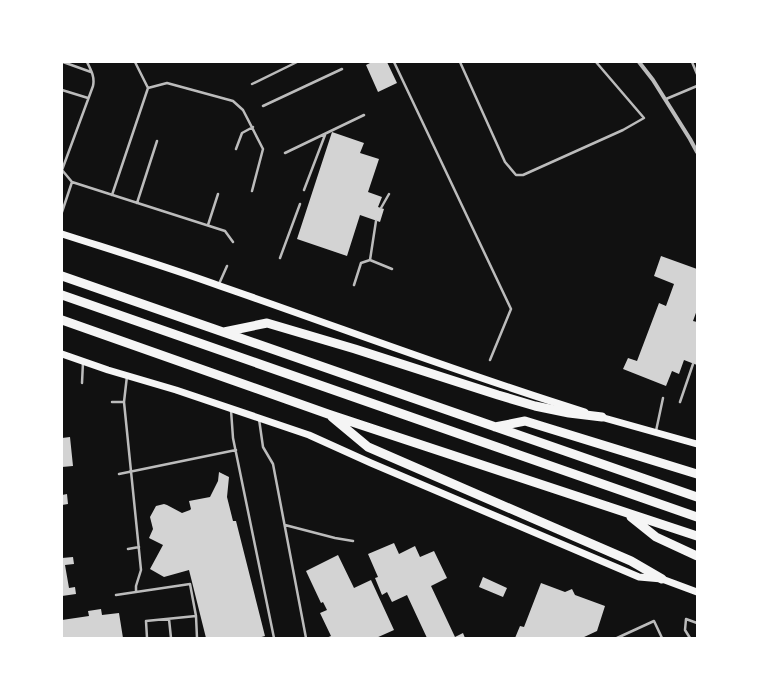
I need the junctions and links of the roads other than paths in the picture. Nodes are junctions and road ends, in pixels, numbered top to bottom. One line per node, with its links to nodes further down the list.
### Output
1 (63, 62): 11 (lane)
2 (87, 62): 11 (lane)
3 (135, 62): 15 (lane)
4 (297, 62): 13 (lane)
5 (394, 62): 55 (lane)
6 (460, 62): 7 (lane)
7 (596, 62)
8 (639, 62): 18 (street)
9 (692, 62): 12 (lane)
10 (342, 68): 19 (lane)
11 (91, 72): 17 (lane)
12 (697, 74)
13 (252, 84)
14 (697, 86): 18 (lane)
15 (148, 88): 21 (lane); 33 (lane)
16 (62, 90): 17 (lane)
17 (88, 98): 27 (lane)
18 (666, 100): 26 (street)
19 (263, 106)
20 (364, 115): 22 (lane)
21 (253, 127): 24 (lane); 29 (lane)
22 (325, 134): 25 (lane); 30 (lane)
23 (157, 141): 36 (lane)
24 (236, 149)
25 (286, 152)
26 (697, 152)
27 (62, 170): 28 (lane)
28 (72, 182): 33 (lane); 35 (lane)
29 (252, 190)
30 (304, 190)
31 (218, 194): 41 (lane)
32 (389, 194): 38 (lane)
33 (112, 195): 36 (lane)
34 (62, 197): 35 (lane)
35 (66, 198): 39 (lane)
36 (137, 203): 41 (lane)
37 (300, 204): 44 (lane)
38 (381, 208)
39 (62, 212)
40 (376, 221): 45 (lane)
41 (208, 226): 43 (lane)
42 (62, 234): 49 (main road)
43 (234, 242)
44 (280, 258)
45 (370, 260): 47 (lane); 50 (lane)
46 (227, 266): 49 (lane)
47 (392, 269)
48 (62, 276): 53 (highway)
49 (219, 285): 66 (main road)
50 (354, 285)
51 (62, 294): 77 (highway)
52 (62, 320): 65 (highway)
53 (223, 332): 66 (highway); 68 (highway)
54 (62, 354): 56 (main road)
55 (490, 360)
56 (83, 361): 58 (main road); 59 (lane)
57 (694, 364): 63 (lane)
58 (127, 376): 62 (lane); 64 (main road)
59 (82, 383)
60 (663, 398): 69 (lane)
61 (112, 402): 62 (lane)
62 (124, 402): 72 (lane)
63 (680, 402)
64 (231, 409): 67 (main road); 71 (lane)
65 (328, 414): 76 (highway); 84 (highway)
66 (602, 417): 69 (main road)
67 (259, 418): 78 (lane); 84 (main road)
68 (494, 427): 74 (highway); 75 (highway)
69 (656, 432): 70 (main road)
70 (697, 444)
71 (236, 450): 72 (lane); 94 (lane)
72 (131, 472): 73 (lane); 81 (lane)
73 (120, 474)
74 (697, 474)
75 (697, 497)
76 (625, 513): 79 (highway); 83 (highway)
77 (697, 517)
78 (285, 525): 80 (lane); 95 (lane)
79 (697, 536)
80 (354, 541)
81 (139, 547): 82 (lane); 85 (lane)
82 (128, 549)
83 (697, 556)
84 (662, 579): 86 (main road)
85 (136, 592): 87 (lane); 88 (lane)
86 (697, 592)
87 (116, 595)
88 (196, 616): 89 (lane); 93 (lane)
89 (169, 619): 91 (lane); 92 (lane)
90 (697, 623): 98 (lane)
91 (147, 638)
92 (171, 638)
93 (197, 638)
94 (274, 638)
95 (306, 638)
96 (617, 638): 97 (lane)
97 (662, 638)
98 (690, 638)

